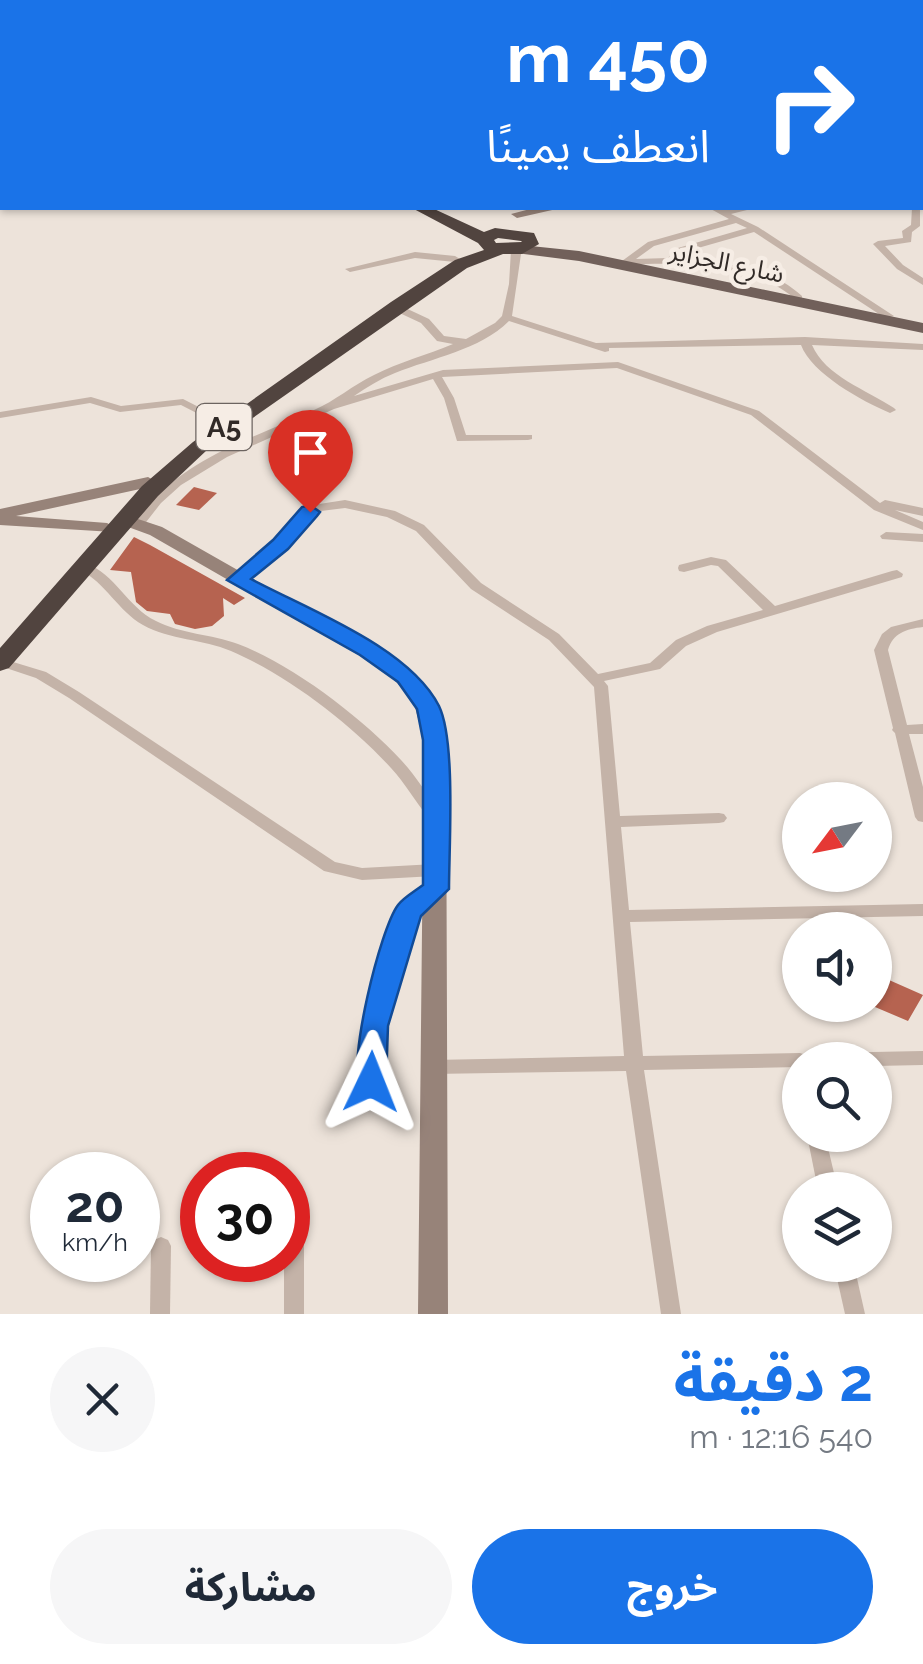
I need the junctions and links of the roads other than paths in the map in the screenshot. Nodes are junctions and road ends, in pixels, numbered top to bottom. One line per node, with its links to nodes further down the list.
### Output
1 (425, 210): 8 (highway)
2 (440, 210): 8 (highway)
3 (527, 210): 8 (street); 8 (street)
4 (718, 210): 6 (street)
5 (916, 210): 13 (street)
6 (737, 220): 7 (street); 10 (street)
7 (755, 229): 11 (street); 16 (street)
8 (505, 241): 9 (highway, A5); 10 (main road, شارع الجزاير); 15 (highway, A5); 17 (street); 18 (main road, شارع الجزاير)
9 (454, 259): 12 (street); 28 (highway, A5)
10 (629, 261): 11 (street); 14 (main road, شارع الجزاير)
11 (669, 262): 14 (street)
12 (350, 270)
13 (923, 282)
14 (799, 298): 16 (main road, شارع الجزاير)
15 (395, 307): 20 (street); 34 (highway, A5)
16 (889, 316): 18 (main road, شارع الجزاير)
17 (507, 317): 20 (street); 21 (street)
18 (923, 326)
19 (806, 340): 21 (street); 22 (street); 26 (street)
20 (464, 343): 25 (street)
21 (598, 345): 23 (street)
22 (923, 347)
23 (618, 365): 24 (street); 31 (street)
24 (436, 375): 25 (street); 29 (street)
25 (329, 407): 34 (street)
26 (890, 410)
27 (0, 415): 28 (street)
28 (222, 422): 30 (highway, A5)
29 (528, 437)
30 (148, 482): 33 (street); 34 (highway, A5)
31 (858, 491): 32 (street); 35 (street)
32 (923, 512)
33 (0, 517): 34 (street)
34 (124, 524): 38 (highway, A5); 41 (street); 44 (highway, A5)
35 (923, 526)
36 (886, 536): 37 (street)
37 (923, 538)
38 (86, 567): 45 (highway, A5); 49 (street)
39 (684, 568): 42 (street)
40 (897, 574): 42 (street)
41 (237, 580): 46 (street); 49 (street)
42 (772, 611): 46 (street)
43 (923, 623): 48 (street)
44 (0, 648)
45 (0, 663): 53 (street)
46 (596, 679): 52 (street)
47 (923, 729): 48 (street)
48 (899, 730): 50 (street)
49 (434, 813): 53 (street)
50 (923, 817)
51 (719, 818): 52 (street)
52 (613, 822): 55 (street)
53 (436, 880): 60 (street); 61 (street)
54 (923, 910): 55 (street)
55 (622, 916): 58 (street)
56 (923, 1058): 57 (street)
57 (892, 1059)
58 (634, 1062): 59 (street); 60 (street); 68 (street)
59 (782, 1062)
60 (432, 1067): 67 (street)
61 (371, 1082)
62 (161, 1246): 65 (street)
63 (294, 1282): 66 (street)
64 (848, 1282): 69 (street)
65 (160, 1314)
66 (294, 1314)
67 (433, 1314)
68 (672, 1314)
69 (855, 1314)

